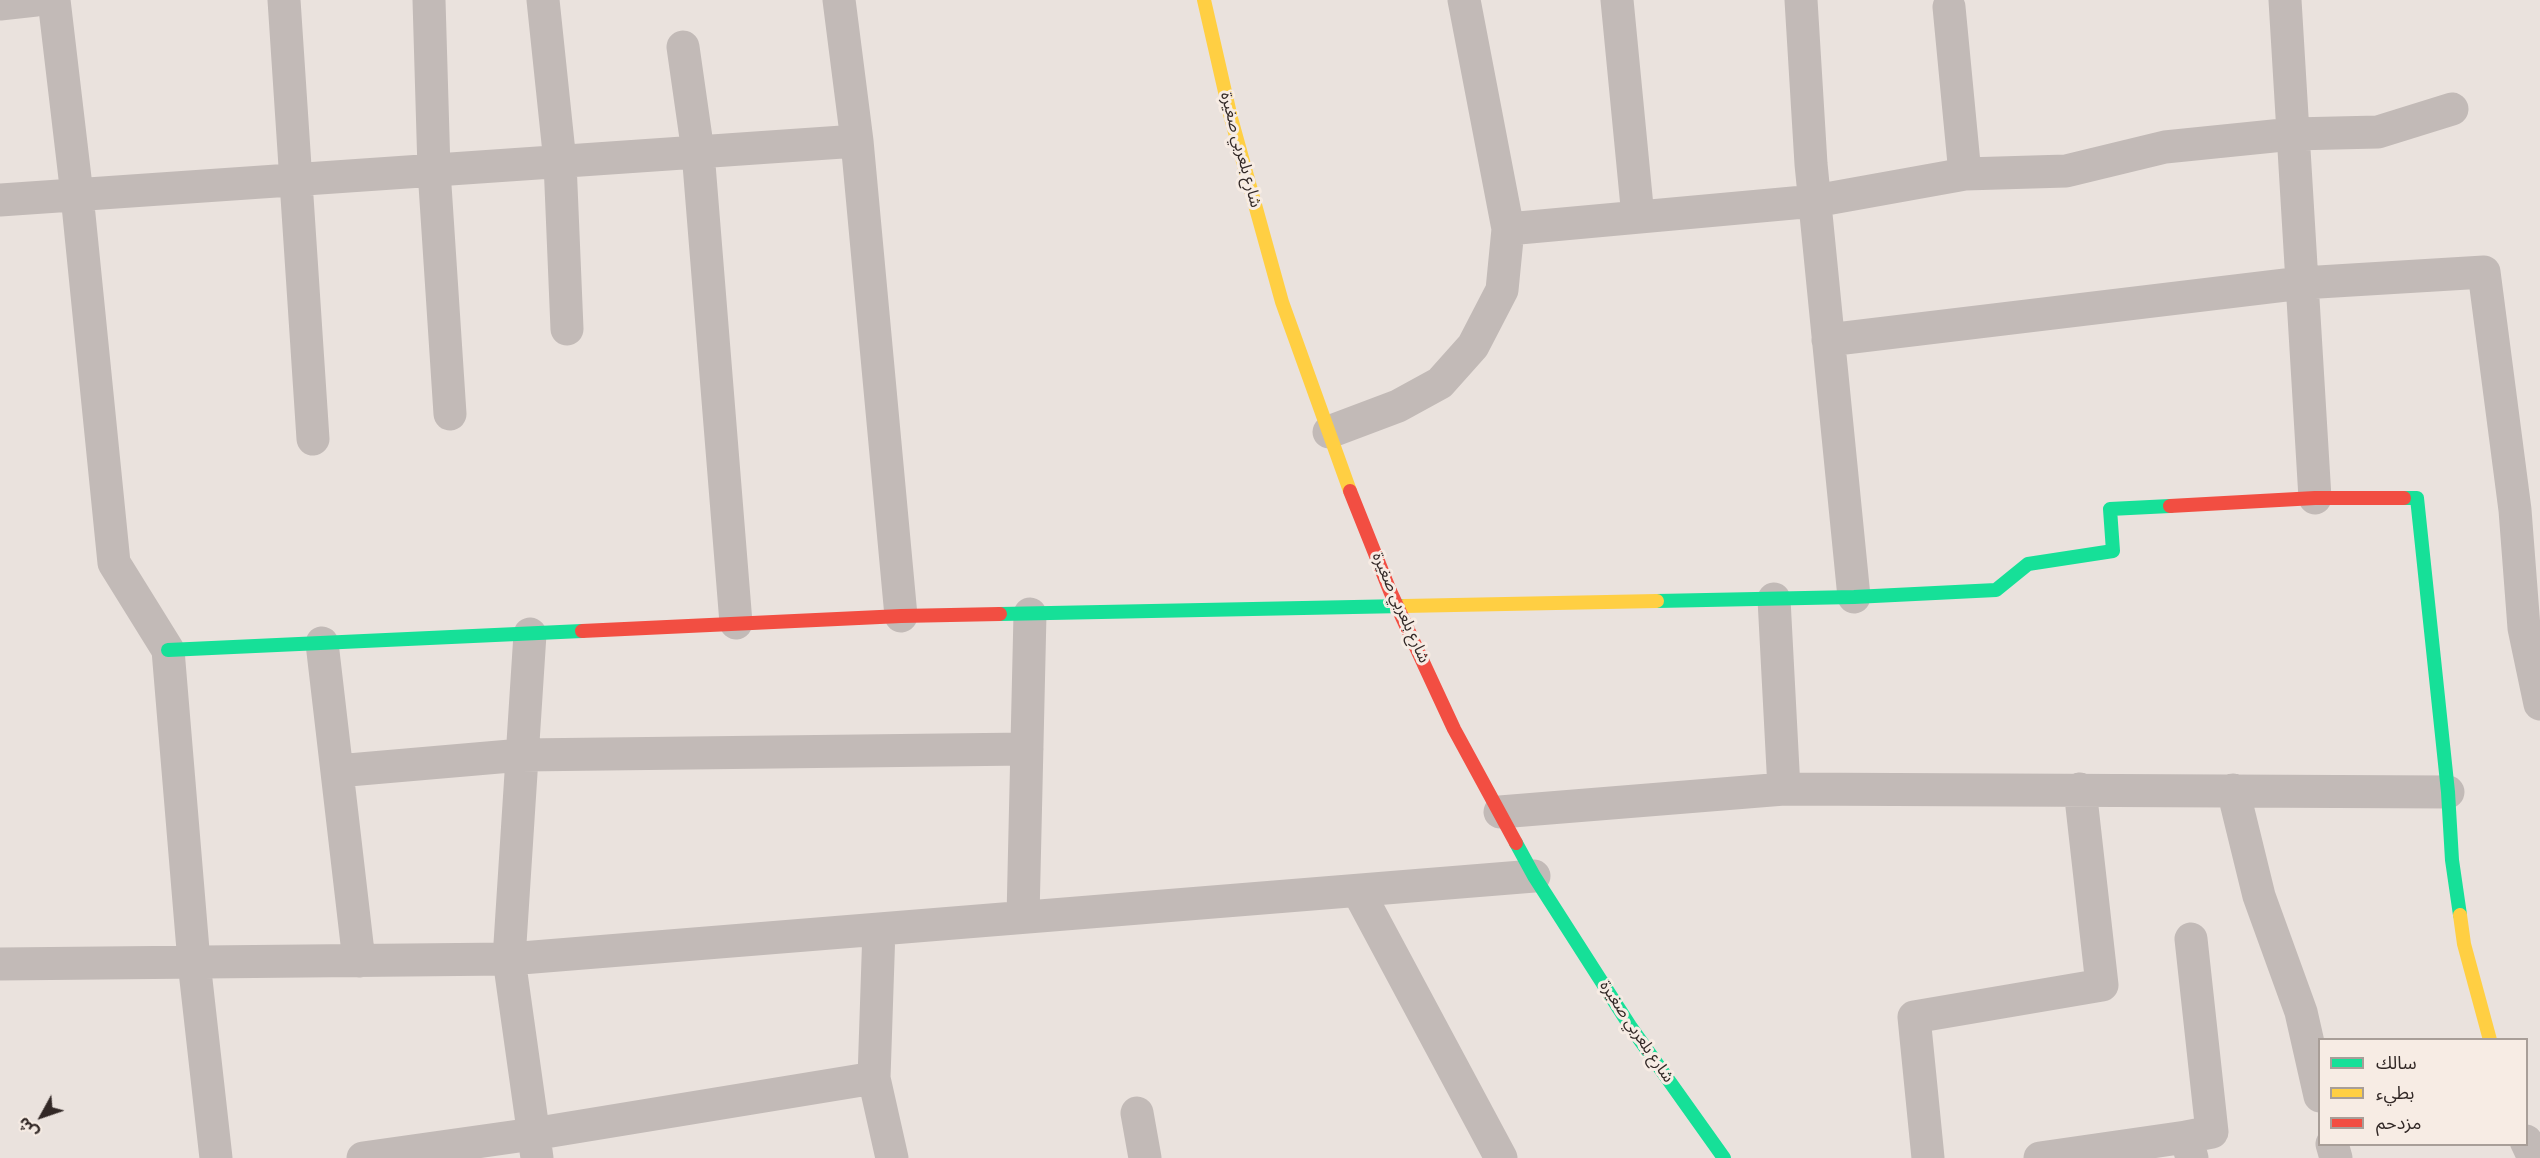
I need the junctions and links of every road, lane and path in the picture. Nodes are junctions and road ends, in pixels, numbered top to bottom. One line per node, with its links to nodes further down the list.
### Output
1 (36, 0): 12 (street)
2 (54, 0): 23 (street)
3 (284, 0): 22 (street)
4 (429, 0): 20 (street)
5 (543, 0): 19 (street)
6 (839, 0): 17 (street)
7 (1204, 0): 32 (street, شارع بلعربي صغيرة)
8 (1464, 0): 27 (street)
9 (1617, 0): 26 (street)
10 (1801, 0): 25 (street)
11 (2285, 0): 16 (street)
12 (0, 4)
13 (1949, 7): 21 (street)
14 (683, 47): 18 (street)
15 (2452, 109): 16 (street)
16 (2293, 134): 21 (street); 28 (street)
17 (857, 141): 18 (street); 39 (street)
18 (698, 152): 19 (street); 40 (street)
19 (560, 162): 20 (street); 29 (street)
20 (434, 170): 22 (street); 31 (street)
21 (1965, 174): 25 (street)
22 (298, 180): 23 (street); 33 (street)
23 (76, 195): 24 (street); 43 (street)
24 (0, 200)
25 (1815, 201): 26 (street); 30 (street)
26 (1638, 217): 27 (street)
27 (1508, 229): 32 (street)
28 (2302, 283): 30 (street); 34 (street); 44 (street)
29 (567, 328)
30 (1828, 340): 35 (street)
31 (450, 414)
32 (1329, 432): 37 (street, شارع بلعربي صغيرة)
33 (314, 440)
34 (2315, 498): 35 (street); 51 (street)
35 (1854, 597): 36 (street)
36 (1774, 599): 37 (street); 48 (street)
37 (1398, 607): 38 (street); 52 (street, شارع بلعربي صغيرة)
38 (1030, 614): 39 (street); 45 (street)
39 (901, 616): 40 (street)
40 (736, 623): 41 (street)
41 (530, 634): 42 (street); 46 (street)
42 (322, 643): 43 (street); 47 (street)
43 (168, 650): 60 (street)
44 (2540, 704)
45 (1027, 749): 46 (street); 55 (street)
46 (522, 755): 47 (street); 58 (street)
47 (337, 771): 59 (street)
48 (1784, 789): 49 (street); 52 (street)
49 (2080, 789): 50 (street); 74 (street)
50 (2233, 790): 51 (street); 64 (street)
51 (2448, 792): 62 (street)
52 (1500, 812): 53 (street, شارع بلعربي صغيرة)
53 (1534, 876): 54 (street); 73 (street, شارع بلعربي صغيرة)
54 (1358, 891): 55 (street); 72 (street)
55 (1023, 917): 56 (street)
56 (879, 929): 58 (street); 63 (street)
57 (2191, 939): 67 (street)
58 (509, 959): 59 (street); 66 (street)
59 (359, 961): 60 (street)
60 (194, 962): 61 (street); 68 (street)
61 (0, 964)
62 (2489, 1038)
63 (874, 1078): 66 (street); 70 (street)
64 (2318, 1091)
65 (1137, 1113): 71 (street)
66 (535, 1146): 69 (street)
67 (2189, 1148): 75 (street)
68 (216, 1158)
69 (363, 1158)
70 (892, 1158)
71 (1144, 1158)
72 (1501, 1158)
73 (1724, 1158)
74 (1928, 1158)
75 (2040, 1158)

